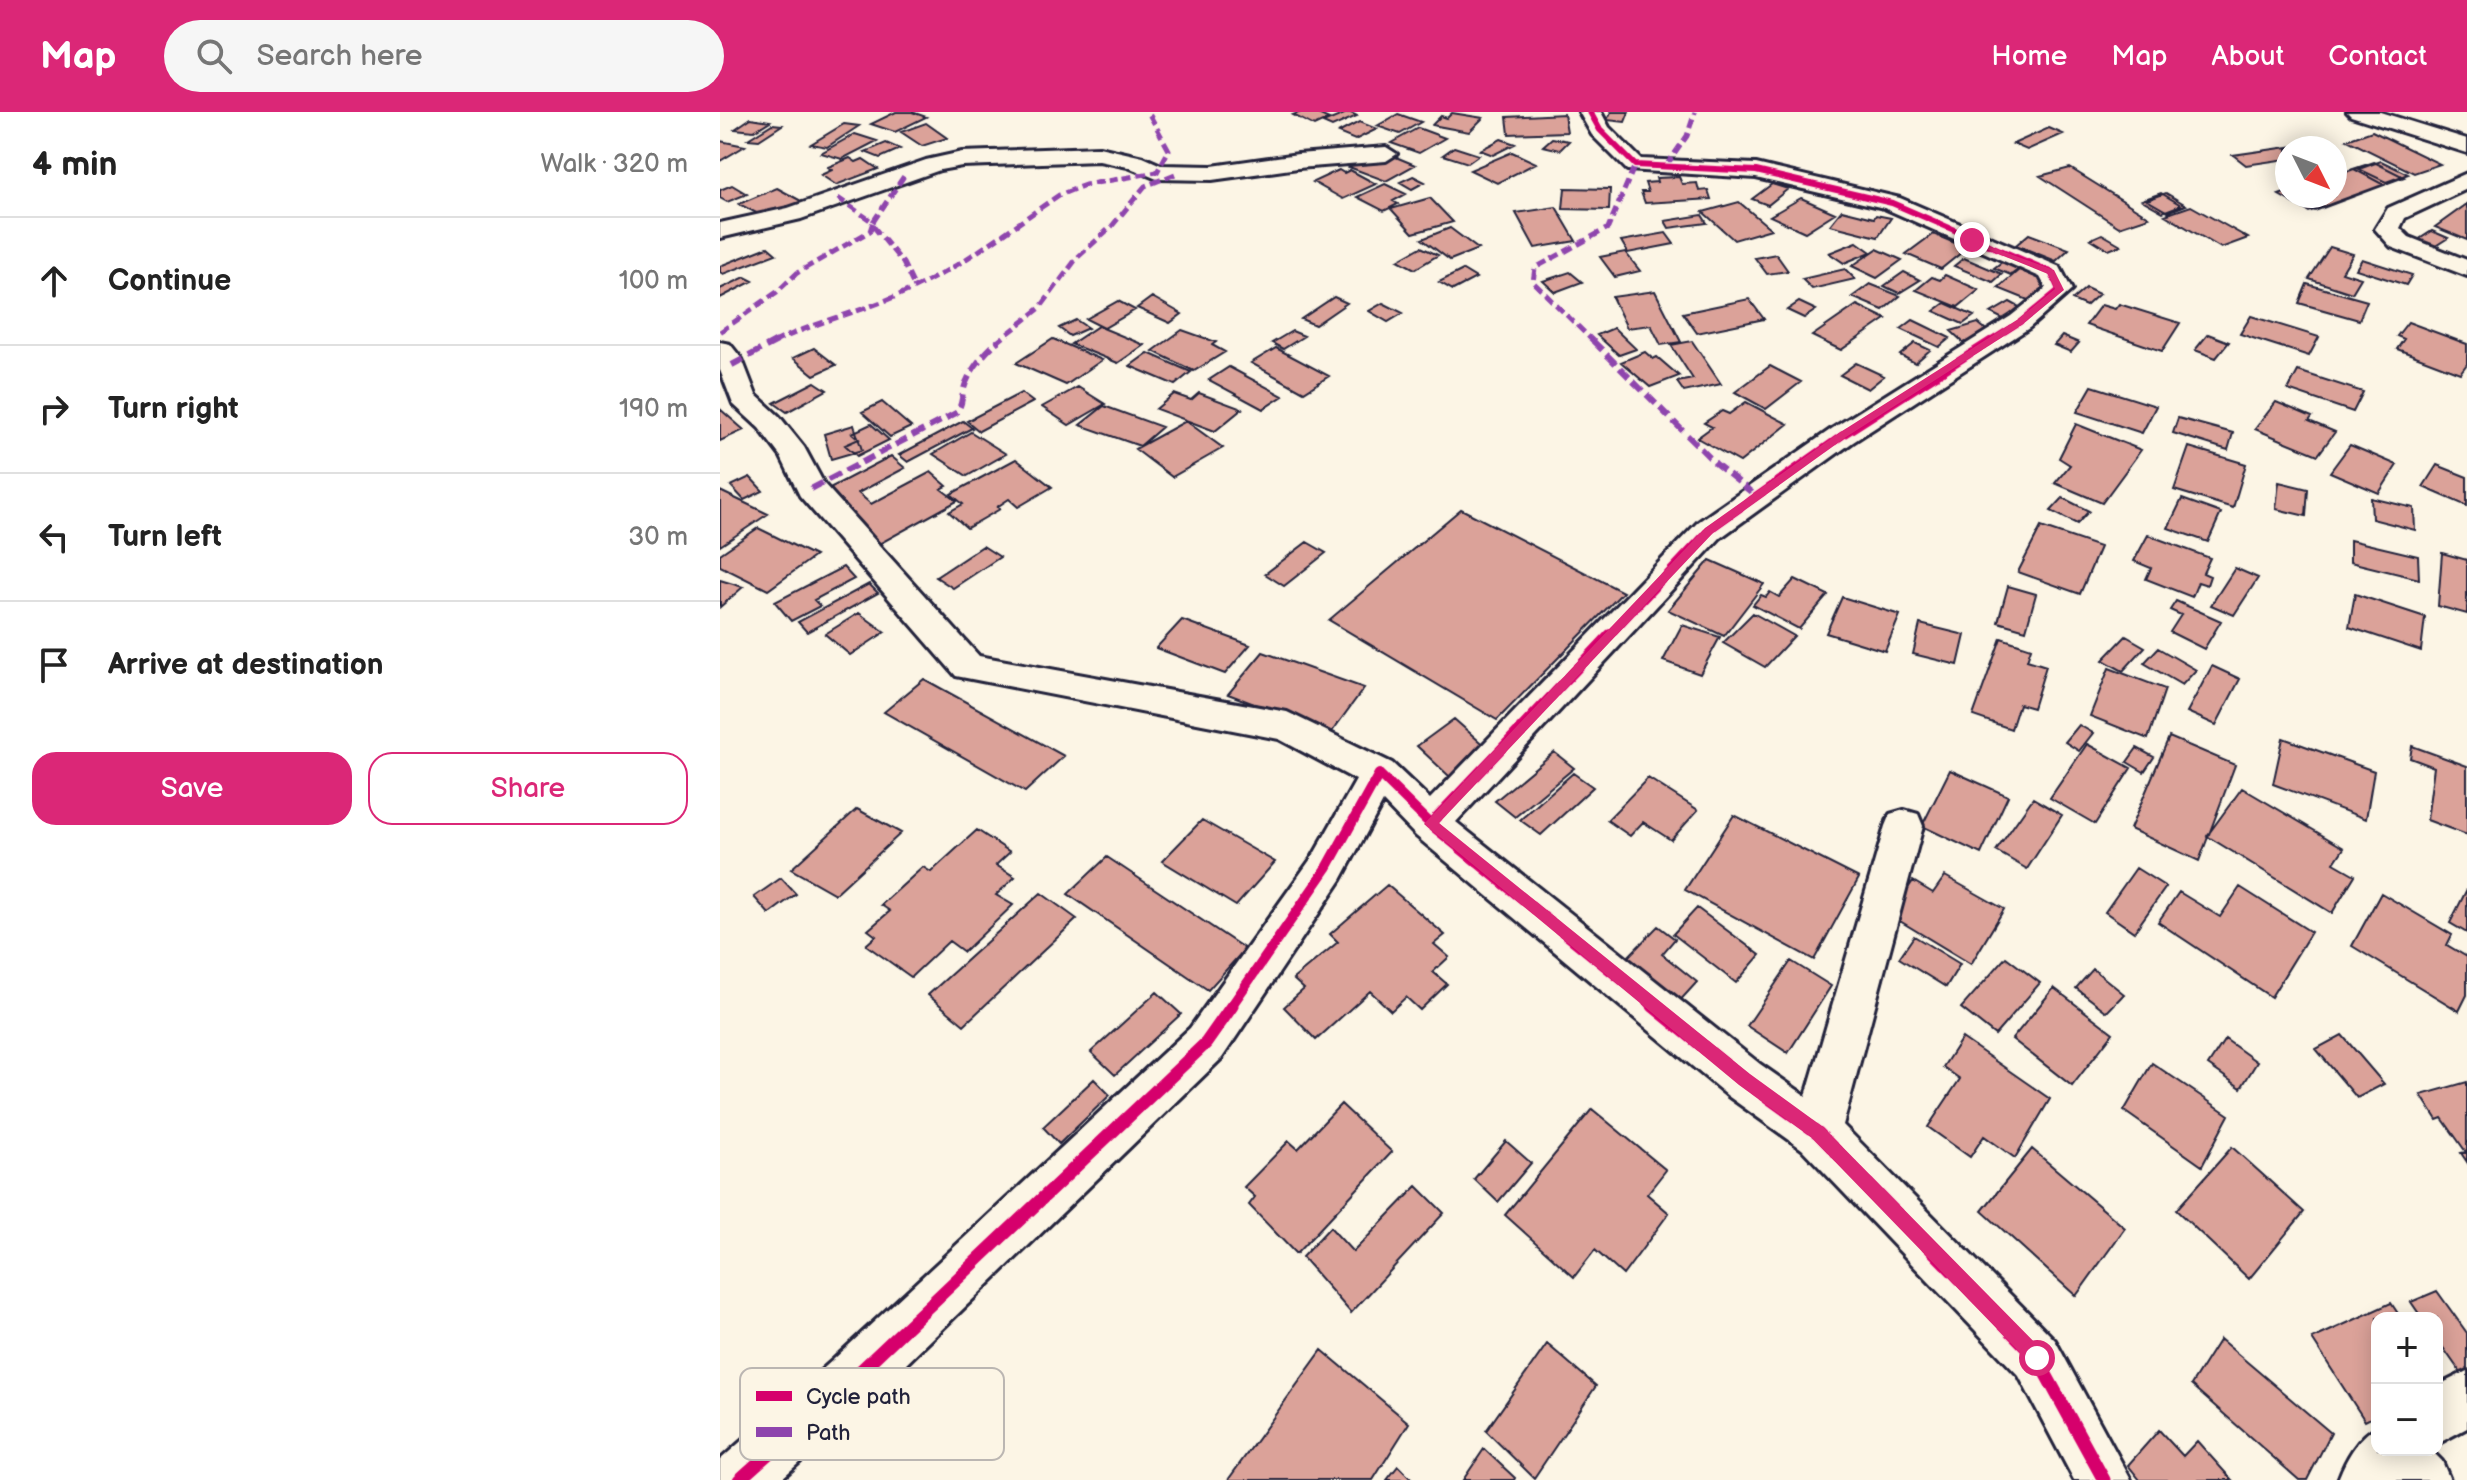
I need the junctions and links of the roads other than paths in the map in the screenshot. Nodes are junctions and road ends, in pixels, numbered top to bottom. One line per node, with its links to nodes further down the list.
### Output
1 (1590, 112): 10 (street)
2 (2358, 112): 3 (street)
3 (2467, 146)
4 (1386, 154): 6 (street)
5 (2467, 180): 7 (street)
6 (720, 231)
7 (2467, 269)
8 (724, 362): 9 (street)
9 (1379, 774): 10 (street); 13 (street)
10 (1430, 824): 12 (street)
11 (1904, 826): 12 (street)
12 (1818, 1133): 20 (street)
13 (864, 1368)
14 (2467, 1397): 15 (street)
15 (2443, 1413)
16 (2384, 1456): 21 (street)
17 (2396, 1456): 22 (street)
18 (761, 1460): 19 (street)
19 (739, 1480)
20 (2104, 1480)
21 (2365, 1480)
22 (2423, 1480)

